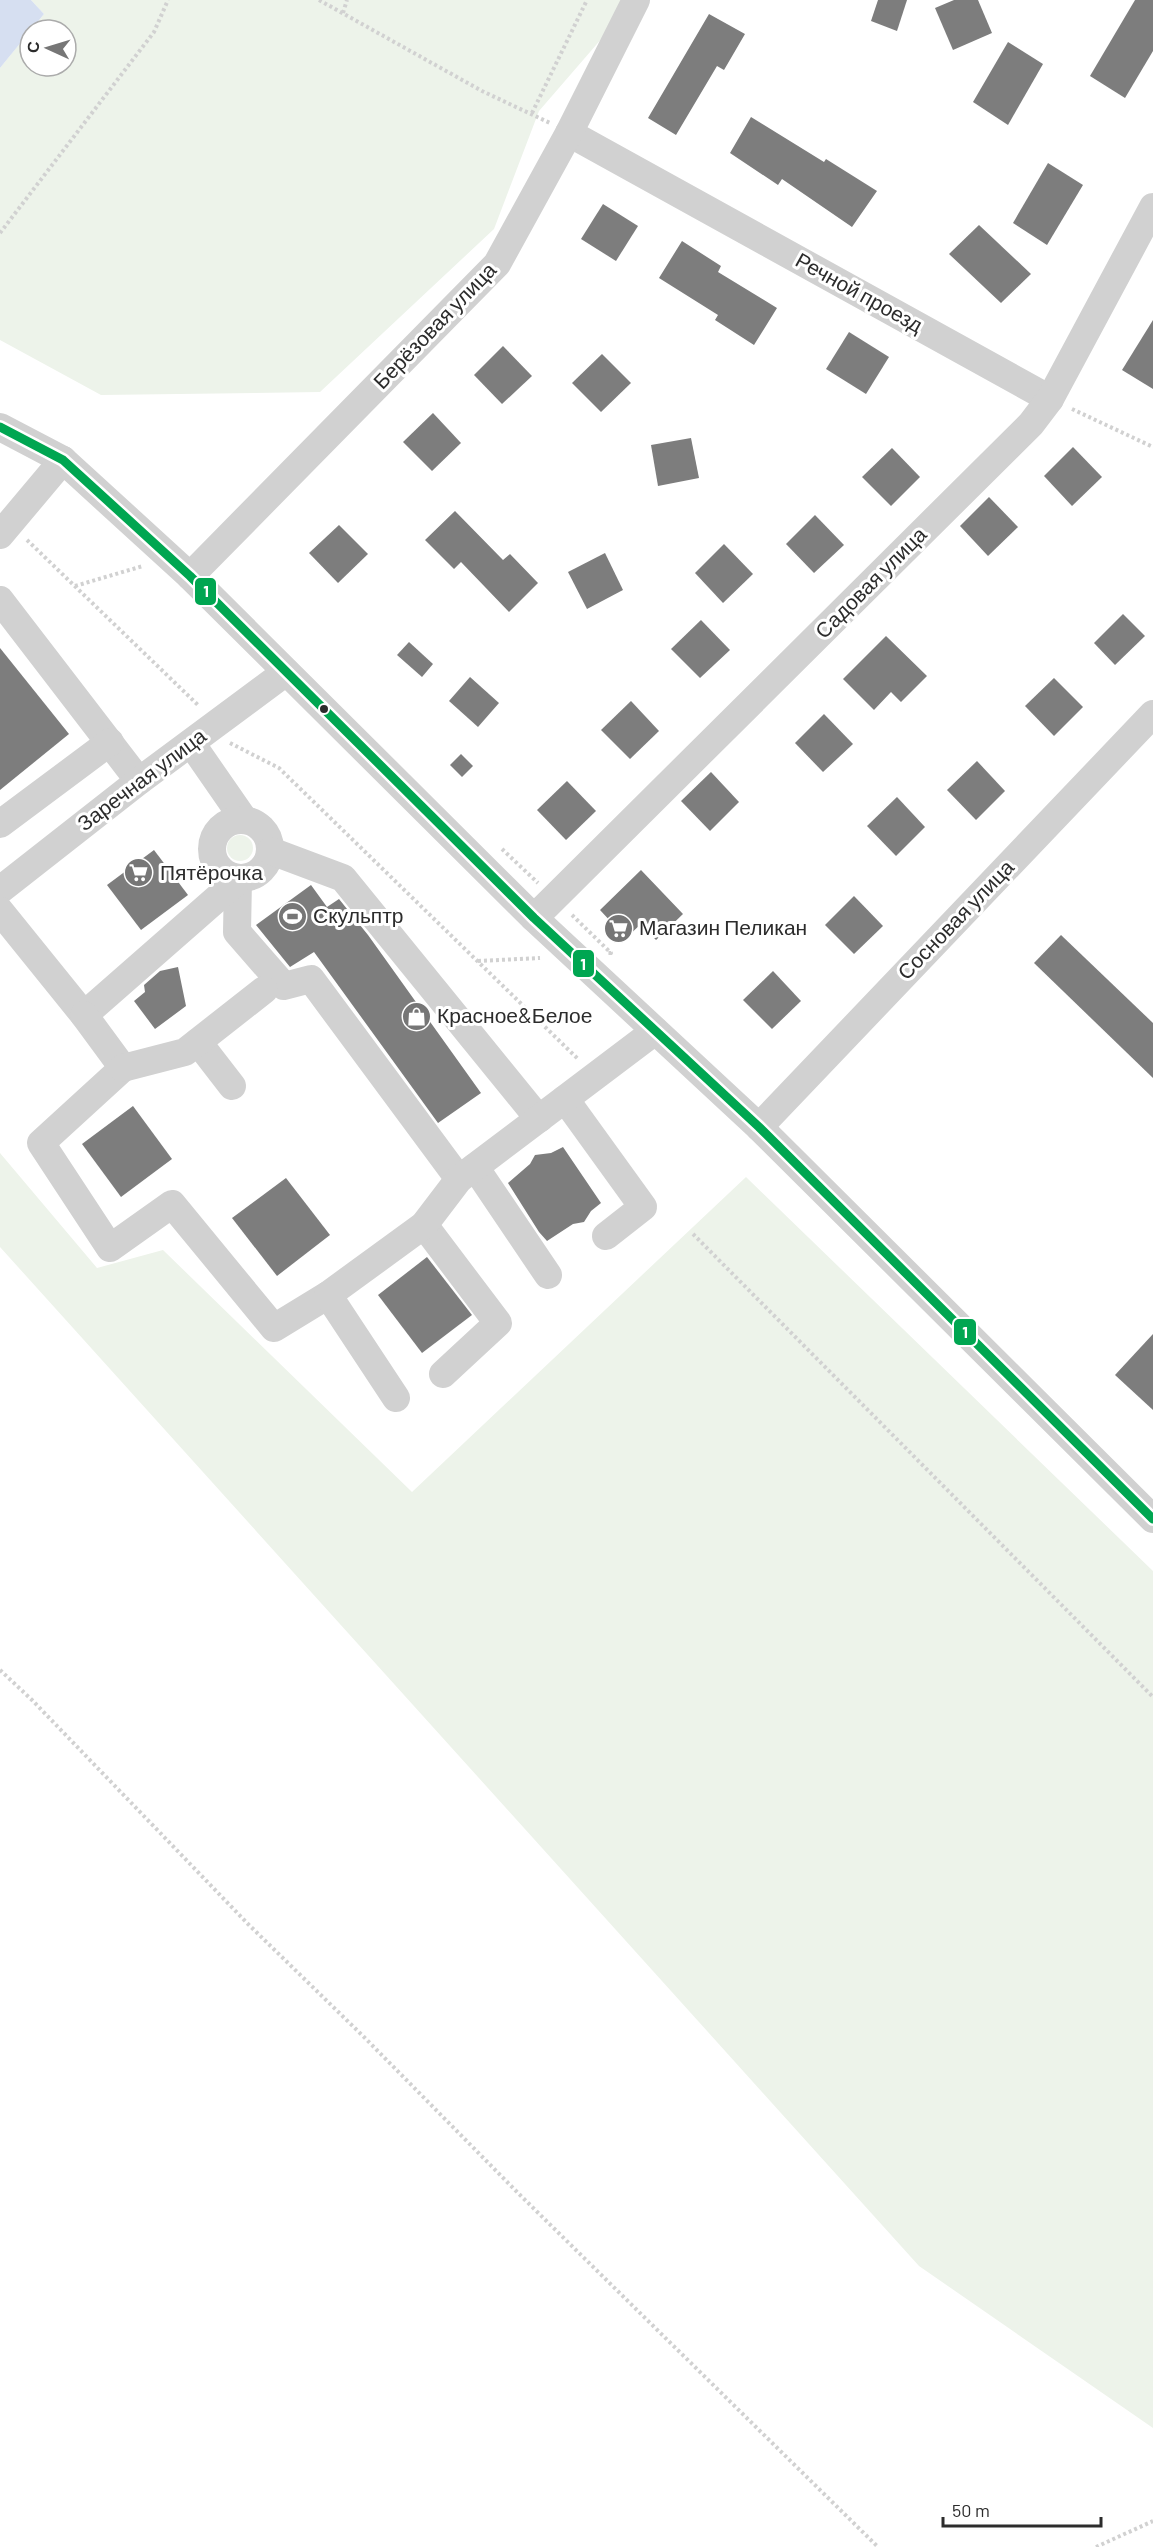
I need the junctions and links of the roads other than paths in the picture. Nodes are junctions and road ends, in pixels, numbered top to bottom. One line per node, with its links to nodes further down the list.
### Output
1 (636, 0): 2 (street, Берёзовая улица)
2 (569, 133): 4 (street, Речной проезд); 8 (street, Берёзовая улица)
3 (1153, 207): 4 (street, Садовая улица)
4 (1050, 399): 21 (street, Садовая улица)
5 (0, 427): 6 (street)
6 (63, 460): 7 (street); 8 (street)
7 (5, 529)
8 (180, 567): 10 (street)
9 (0, 600): 12 (street)
10 (286, 672): 13 (street, Заречная улица); 21 (street)
11 (1153, 714): 30 (street, Сосновая улица)
12 (110, 742): 14 (street); 16 (street)
13 (191, 742): 14 (street, Заречная улица); 15 (street)
14 (139, 781): 19 (street, Заречная улица)
15 (243, 818): 17 (street); 18 (street)
16 (0, 824)
17 (271, 851): 18 (street); 29 (street)
18 (238, 880): 23 (street); 31 (street)
19 (0, 890)
20 (0, 911): 23 (street)
21 (534, 918): 24 (street)
22 (264, 990): 25 (street)
23 (84, 1015): 26 (street)
24 (655, 1031): 28 (street); 30 (street)
25 (198, 1042): 26 (street); 27 (street)
26 (123, 1068): 35 (street)
27 (232, 1086)
28 (565, 1099): 29 (street); 33 (street)
29 (539, 1119): 31 (street)
30 (759, 1127): 38 (street)
31 (467, 1173): 32 (street); 34 (street)
32 (424, 1225): 35 (street); 36 (street)
33 (606, 1236)
34 (548, 1275)
35 (328, 1295): 37 (street)
36 (443, 1374)
37 (396, 1398)
38 (1153, 1520)

